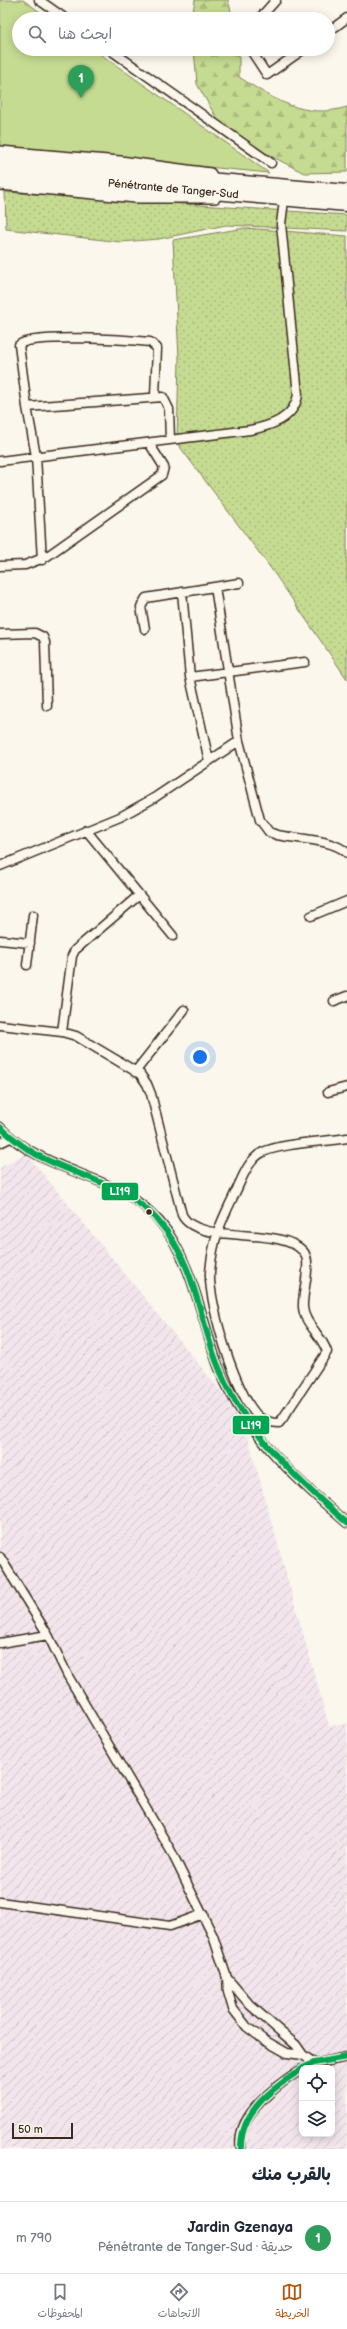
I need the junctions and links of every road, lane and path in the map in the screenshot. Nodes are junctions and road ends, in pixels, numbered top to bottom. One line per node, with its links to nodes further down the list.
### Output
1 (39, 0): 3 (street)
2 (276, 0): 4 (street)
3 (56, 12)
4 (265, 12)
5 (347, 18): 6 (street)
6 (335, 27)
7 (119, 56): 12 (street)
8 (255, 56): 9 (street)
9 (294, 56)
10 (0, 152): 14 (street)
11 (0, 162): 14 (highway, Pénétrante de Tanger-Sud)
12 (271, 163)
13 (0, 173): 17 (highway, Pénétrante de Tanger-Sud)
14 (237, 181): 16 (highway, Pénétrante de Tanger-Sud)
15 (0, 184): 17 (street)
16 (347, 192)
17 (236, 196): 18 (highway, Pénétrante de Tanger-Sud)
18 (284, 200): 19 (highway, Pénétrante de Tanger-Sud); 22 (street)
19 (347, 204)
20 (155, 396): 21 (street); 21 (street); 22 (street)
21 (27, 407): 24 (street)
22 (170, 440): 23 (street)
23 (149, 443): 24 (street); 26 (street)
24 (36, 456): 25 (street); 26 (street)
25 (0, 461)
26 (42, 560): 27 (street)
27 (0, 566)
28 (239, 583): 29 (street)
29 (215, 587): 30 (street); 34 (street)
30 (182, 592): 31 (street); 35 (street)
31 (145, 629)
32 (0, 634): 36 (street)
33 (305, 662): 34 (street)
34 (228, 671): 35 (street); 37 (street)
35 (190, 677): 38 (street)
36 (47, 706)
37 (239, 741): 38 (street); 40 (street)
38 (209, 761): 39 (street)
39 (86, 830): 41 (street); 42 (street)
40 (347, 853)
41 (0, 866)
42 (138, 896): 46 (street); 54 (street)
43 (347, 901): 45 (street)
44 (33, 915): 48 (street)
45 (311, 916)
46 (173, 936)
47 (0, 940): 48 (street)
48 (30, 943): 49 (street)
49 (27, 965)
50 (347, 996): 51 (street)
51 (334, 1001)
52 (184, 1010): 55 (street)
53 (0, 1025): 54 (street)
54 (62, 1032): 55 (street)
55 (135, 1072): 62 (street)
56 (347, 1087): 57 (street)
57 (328, 1092)
58 (0, 1127): 59 (street)
59 (10, 1138): 61 (street); 63 (street)
60 (347, 1138): 62 (street)
61 (0, 1143)
62 (216, 1232): 62 (street)
63 (347, 1523)
64 (0, 1557): 65 (street)
65 (48, 1635): 66 (street); 68 (street)
66 (0, 1643)
67 (0, 1902): 68 (street)
68 (203, 1914): 69 (street)
69 (227, 1978): 70 (street); 70 (street)
70 (303, 2056): 72 (street)
71 (347, 2057): 72 (street)
72 (314, 2063): 73 (street)
73 (310, 2065)
74 (299, 2071): 75 (street)
75 (240, 2149)

